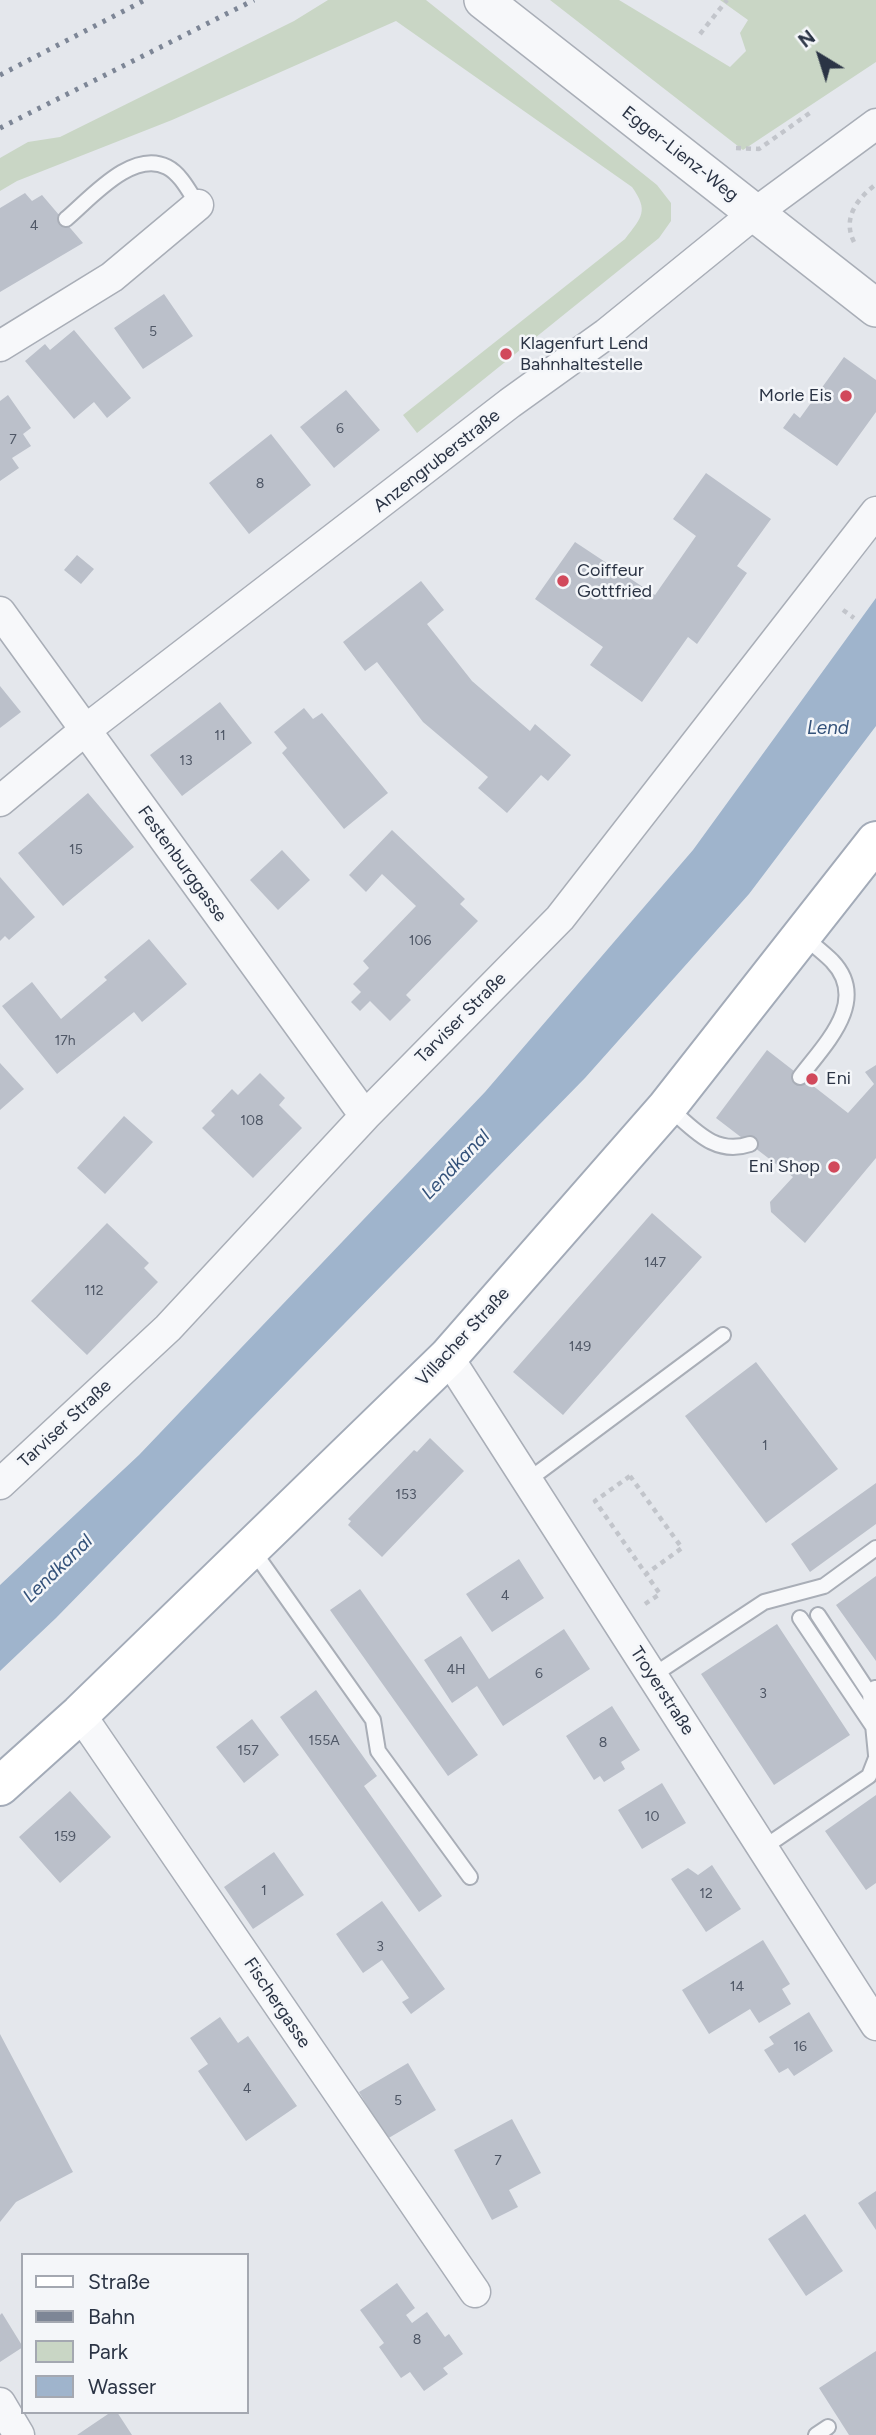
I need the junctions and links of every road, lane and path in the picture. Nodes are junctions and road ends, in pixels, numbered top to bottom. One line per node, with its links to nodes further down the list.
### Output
1 (483, 0): 9 (street, Egger-Lienz-Weg)
2 (727, 0): 3 (path)
3 (700, 34)
4 (811, 112): 6 (path)
5 (876, 124): 9 (street, Anzengruberstraße)
6 (733, 146)
7 (876, 184): 11 (path)
8 (198, 205): 10 (lane); 13 (street)
9 (755, 213): 12 (street, Egger-Lienz-Weg); 16 (street, Anzengruberstraße)
10 (65, 219)
11 (858, 247)
12 (876, 308)
13 (0, 346)
14 (876, 512): 22 (street, Tarviser Straße)
15 (0, 612): 16 (street, Festenburggasse)
16 (84, 731): 17 (street, Anzengruberstraße); 22 (street, Festenburggasse)
17 (0, 801)
18 (871, 857): 19 (main road, Villacher Straße)
19 (802, 935): 20 (lane); 21 (main road, Villacher Straße)
20 (800, 1077)
21 (667, 1107): 23 (lane); 25 (main road, Villacher Straße)
22 (365, 1116): 27 (street, Tarviser Straße)
23 (750, 1144)
24 (723, 1335): 26 (lane)
25 (448, 1357): 26 (street, Troyerstraße); 29 (main road, Villacher Straße)
26 (527, 1481): 33 (street, Troyerstraße)
27 (0, 1484)
28 (595, 1501): 28 (path)
29 (252, 1548): 35 (main road, Villacher Straße); 40 (lane)
30 (876, 1548): 33 (lane)
31 (818, 1615): 34 (lane)
32 (800, 1618): 36 (lane)
33 (652, 1676): 39 (street, Troyerstraße)
34 (873, 1690): 36 (lane)
35 (80, 1714): 38 (main road, Villacher Straße); 42 (street, Fischergasse)
36 (872, 1725): 37 (lane)
37 (876, 1756): 39 (lane)
38 (0, 1786)
39 (762, 1848): 41 (street, Troyerstraße)
40 (470, 1877)
41 (876, 2025)
42 (475, 2292)
43 (0, 2403): 44 (street)
44 (19, 2435)

